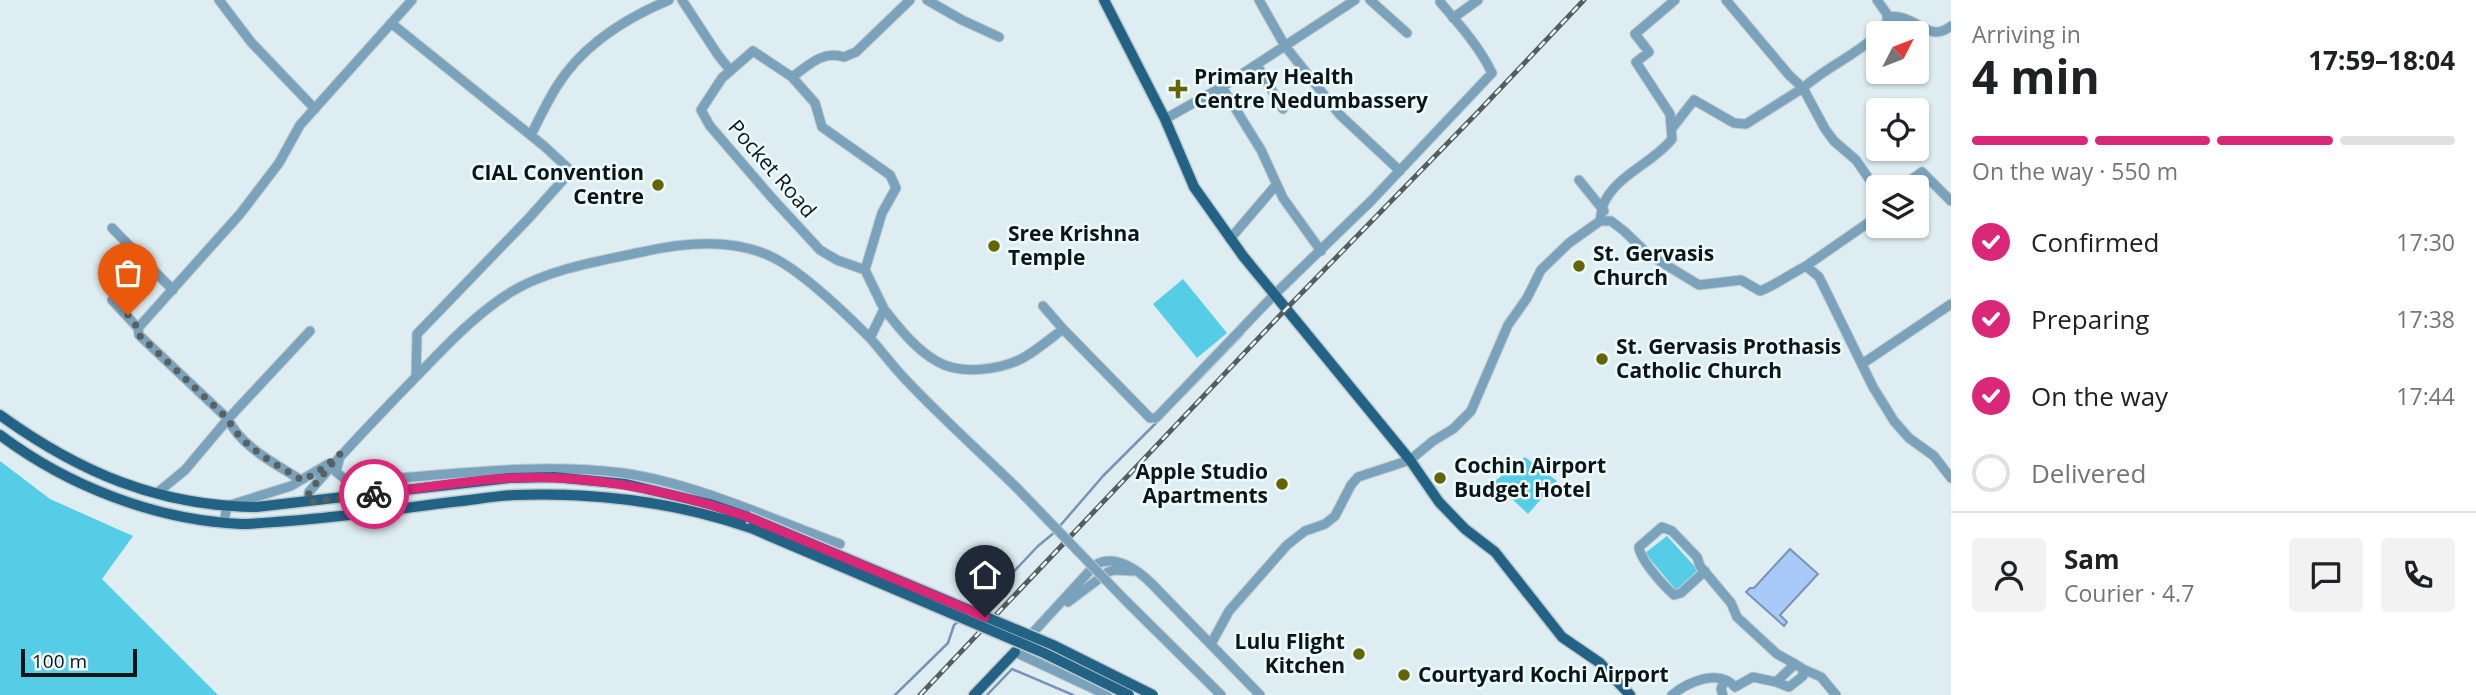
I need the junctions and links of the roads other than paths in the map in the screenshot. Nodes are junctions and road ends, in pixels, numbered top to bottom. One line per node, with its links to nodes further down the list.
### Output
1 (219, 0): 30 (street)
2 (412, 0): 19 (street)
3 (669, 0): 34 (street)
4 (682, 0): 26 (street)
5 (910, 0): 27 (street)
6 (927, 0): 22 (street)
7 (1104, 0): 32 (main road)
8 (1259, 0): 23 (street)
9 (1353, 0): 23 (street)
10 (1370, 0): 21 (street)
11 (1478, 0): 17 (street)
12 (1675, 0): 33 (street)
13 (1726, 0): 29 (street)
14 (1877, 0): 16 (street)
15 (1439, 1): 17 (street)
16 (1887, 17): 18 (street); 20 (street)
17 (1453, 18): 35 (street)
18 (1887, 21)
19 (391, 23): 30 (street); 34 (street)
20 (1951, 26)
21 (1407, 33)
22 (999, 37)
23 (1285, 46): 25 (street); 35 (street)
24 (1866, 46): 29 (street)
25 (1257, 65): 28 (street); 31 (street)
26 (730, 69): 27 (street, Pocket Road); 49 (street, Pocket Road)
27 (792, 77): 49 (street)
28 (1222, 87): 32 (street); 39 (street)
29 (1803, 88): 33 (street); 36 (street)
30 (315, 109): 50 (street)
31 (1283, 109)
32 (1165, 119): 46 (main road)
33 (1673, 127): 41 (street)
34 (531, 135): 61 (street)
35 (1400, 171): 47 (street)
36 (1866, 175)
37 (1929, 179): 40 (street)
38 (1578, 180): 41 (street)
39 (1276, 185): 46 (street); 47 (street)
40 (1951, 201)
41 (1603, 209): 42 (street); 43 (street)
42 (1600, 221): 43 (street); 66 (street)
43 (1611, 221): 48 (street)
44 (1866, 224): 48 (street)
45 (112, 228): 50 (street)
46 (1230, 239): 51 (main road)
47 (1321, 251): 51 (street)
48 (1806, 266): 60 (street)
49 (865, 270): 55 (street)
50 (173, 290): 56 (street)
51 (1274, 295): 57 (street); 66 (main road)
52 (113, 300): 56 (street)
53 (1951, 304): 60 (street)
54 (1043, 306): 57 (street)
55 (884, 309): 57 (street); 59 (street)
56 (138, 328): 63 (street)
57 (1063, 329)
58 (310, 331): 63 (street)
59 (870, 338): 61 (street); 90 (street, bridge)
60 (1862, 364): 67 (street)
61 (416, 377): 65 (street)
62 (0, 415): 69 (main road)
63 (228, 419): 68 (street); 69 (street)
64 (0, 435): 74 (main road)
65 (340, 454): 68 (street); 72 (street); 76 (street)
66 (1410, 460): 80 (street); 92 (main road)
67 (1951, 478)
68 (302, 480): 70 (street)
69 (157, 494): 71 (main road)
70 (247, 499): 71 (street); 73 (street)
71 (191, 501): 73 (main road)
72 (310, 502): 73 (main road); 75 (main road)
73 (227, 506): 74 (street)
74 (224, 522): 75 (main road)
75 (749, 523): 88 (main road, bridge); 89 (main road, bridge)
76 (840, 544)
77 (1139, 572): 79 (street); 79 (street); 80 (street)
78 (1705, 572): 78 (street); 83 (street)
79 (1073, 593): 81 (street); 82 (street)
80 (1211, 644): 91 (street)
81 (1015, 652): 82 (street); 86 (main road)
82 (1027, 657): 87 (street)
83 (1799, 667): 85 (street); 96 (street)
84 (1724, 681): 85 (street); 93 (street); 94 (street); 95 (street)
85 (1733, 691)
86 (974, 695)
87 (1107, 695)
88 (1129, 695)
89 (1153, 695)
90 (1221, 695)
91 (1260, 695)
92 (1630, 695)
93 (1672, 695)
94 (1681, 695)
95 (1723, 695)
96 (1836, 695)

